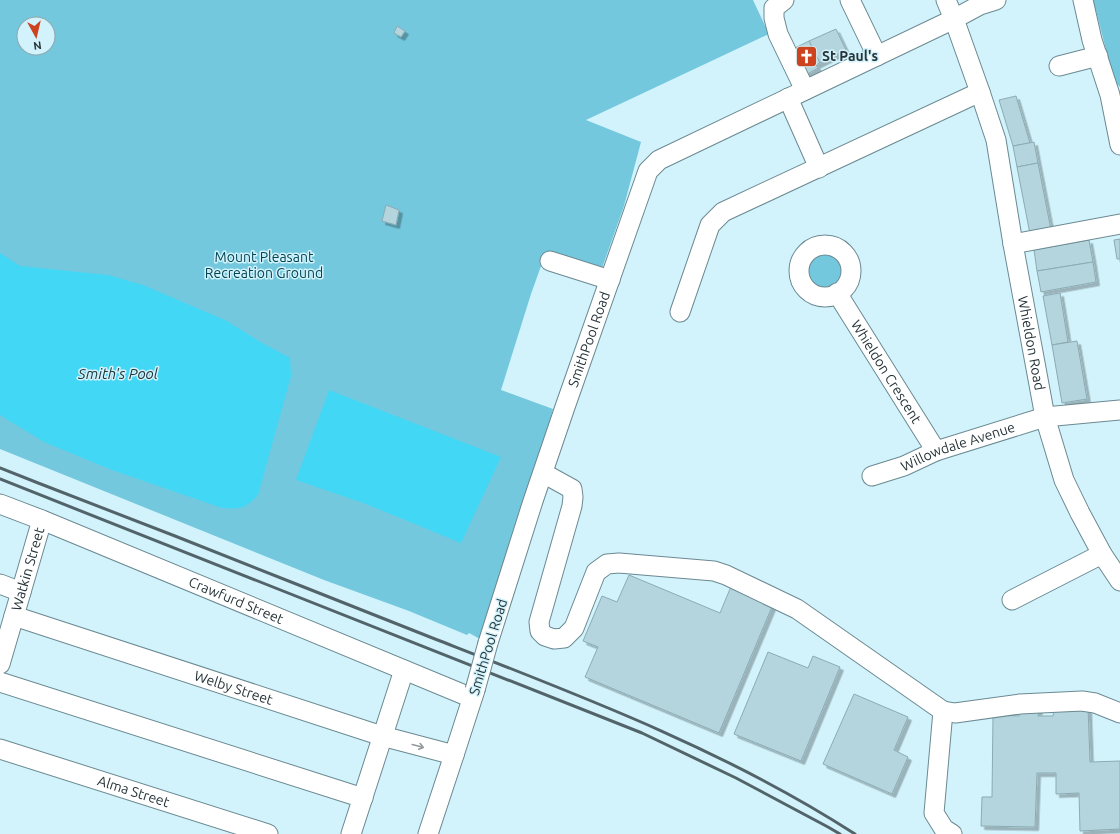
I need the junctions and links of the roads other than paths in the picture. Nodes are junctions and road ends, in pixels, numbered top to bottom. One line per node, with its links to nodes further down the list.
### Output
1 (784, 0): 10 (street)
2 (850, 0): 7 (street)
3 (946, 0): 6 (street, Whieldon Road)
4 (996, 0): 6 (street, SmithPool Road)
5 (1082, 0): 8 (street)
6 (954, 20): 7 (street, SmithPool Road); 11 (street, Whieldon Road)
7 (877, 56): 10 (street, SmithPool Road)
8 (1098, 56): 9 (street); 12 (street)
9 (1059, 66)
10 (805, 90): 13 (street, SmithPool Road)
11 (980, 92): 15 (street); 17 (street, Whieldon Road)
12 (1115, 94): 14 (street)
13 (788, 98): 15 (street); 19 (street, SmithPool Road)
14 (1120, 145)
15 (819, 168): 21 (street)
16 (1120, 224): 17 (street)
17 (1013, 244): 23 (street, Whieldon Road)
18 (550, 261): 19 (street)
19 (610, 280): 25 (street, SmithPool Road)
20 (837, 293): 24 (street, Whieldon Crescent)
21 (680, 312)
22 (1119, 412): 23 (street, Willowdale Avenue)
23 (1045, 417): 24 (street, Willowdale Avenue); 29 (street, Whieldon Road)
24 (936, 451): 26 (street, Willowdale Avenue)
25 (543, 473): 38 (street, SmithPool Road, bridge); 39 (street)
26 (872, 476)
27 (0, 504): 28 (street, Crawfurd Street)
28 (42, 520): 32 (street, Watkin Street); 36 (street, Crawfurd Street)
29 (1102, 554): 30 (street, Whieldon Road); 33 (street)
30 (1120, 581)
31 (0, 584): 32 (street)
32 (22, 592): 34 (street, Watkin Street)
33 (1012, 600)
34 (14, 616): 35 (street, Watkin Street); 41 (street, Welby Street)
35 (1, 660)
36 (404, 670): 38 (street, Crawfurd Street); 41 (street)
37 (0, 682): 44 (street)
38 (474, 694): 43 (street, SmithPool Road)
39 (943, 710): 40 (street); 48 (street)
40 (1120, 713)
41 (382, 736): 43 (street, Welby Street, one-way to 43); 44 (street)
42 (0, 749): 45 (street, Alma Street)
43 (454, 755): 47 (street, SmithPool Road)
44 (363, 798): 46 (street)
45 (268, 834)
46 (350, 834)
47 (428, 834)
48 (952, 834)

